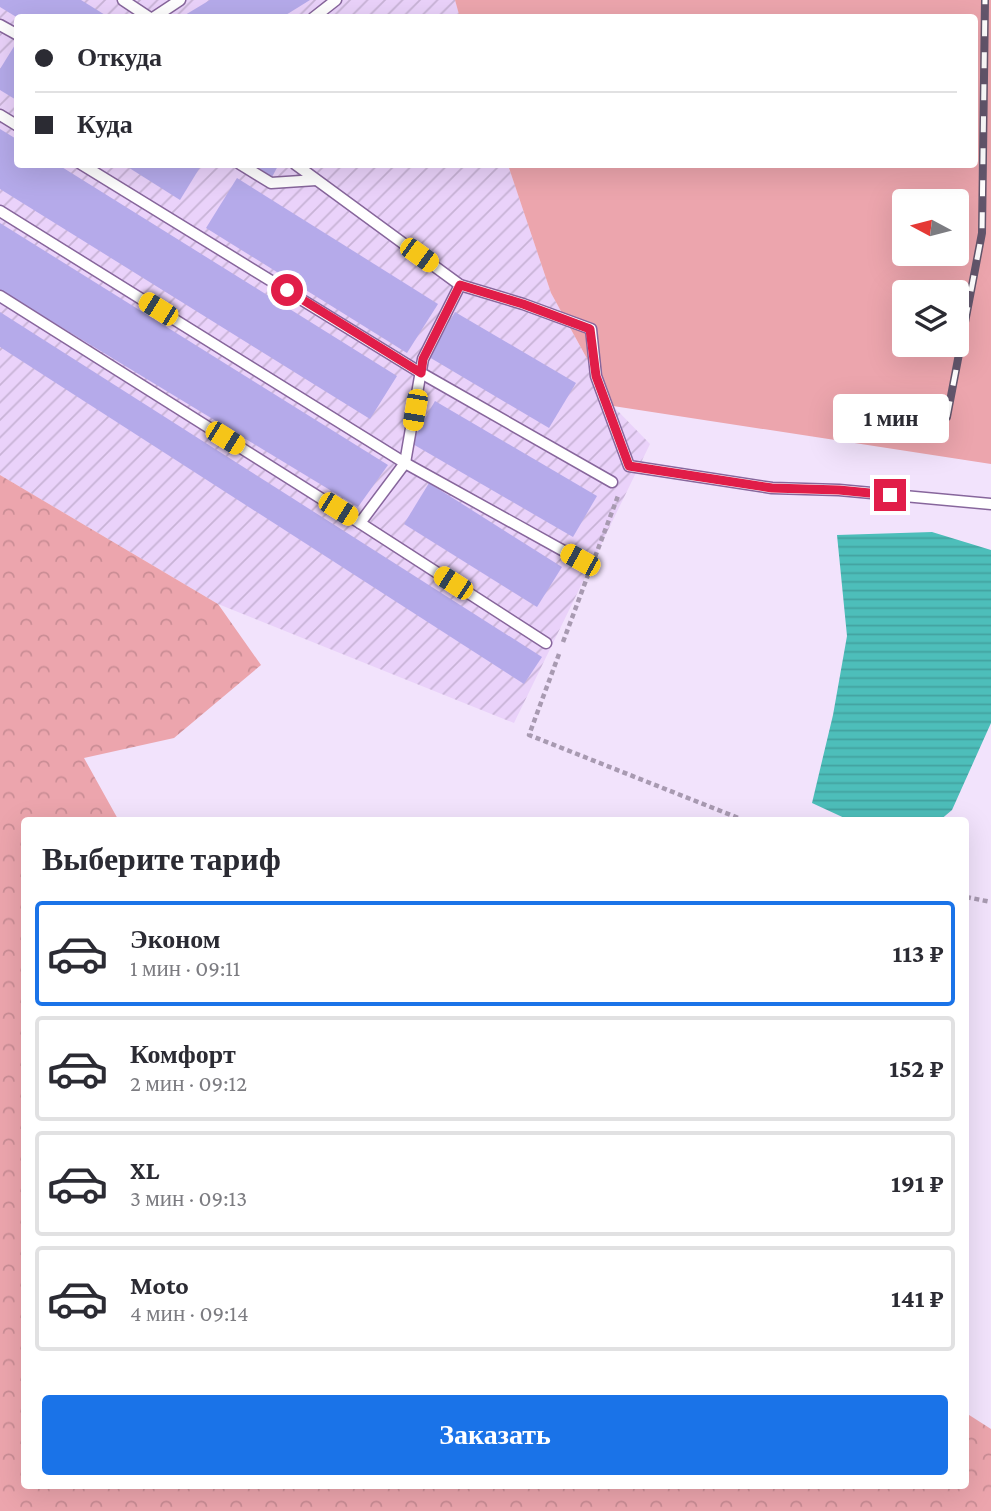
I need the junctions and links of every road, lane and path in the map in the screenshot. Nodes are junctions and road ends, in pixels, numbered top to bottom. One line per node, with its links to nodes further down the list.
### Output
1 (123, 0): 4 (lane)
2 (180, 0): 5 (lane)
3 (336, 0): 6 (lane)
4 (145, 14)
5 (157, 14)
6 (318, 14)
7 (88, 168): 14 (lane)
8 (247, 168): 10 (lane)
9 (300, 168): 10 (lane)
10 (316, 180): 12 (lane)
11 (0, 211): 15 (lane)
12 (460, 285): 14 (lane); 16 (lane)
13 (0, 296): 19 (lane)
14 (421, 373): 15 (lane); 17 (lane)
15 (405, 463): 19 (lane); 20 (lane)
16 (629, 466): 18 (lane); 22 (path)
17 (612, 482)
18 (991, 504)
19 (360, 523): 21 (lane)
20 (580, 560)
21 (546, 643)
22 (736, 817)
23 (969, 898): 24 (path)
24 (991, 902)

